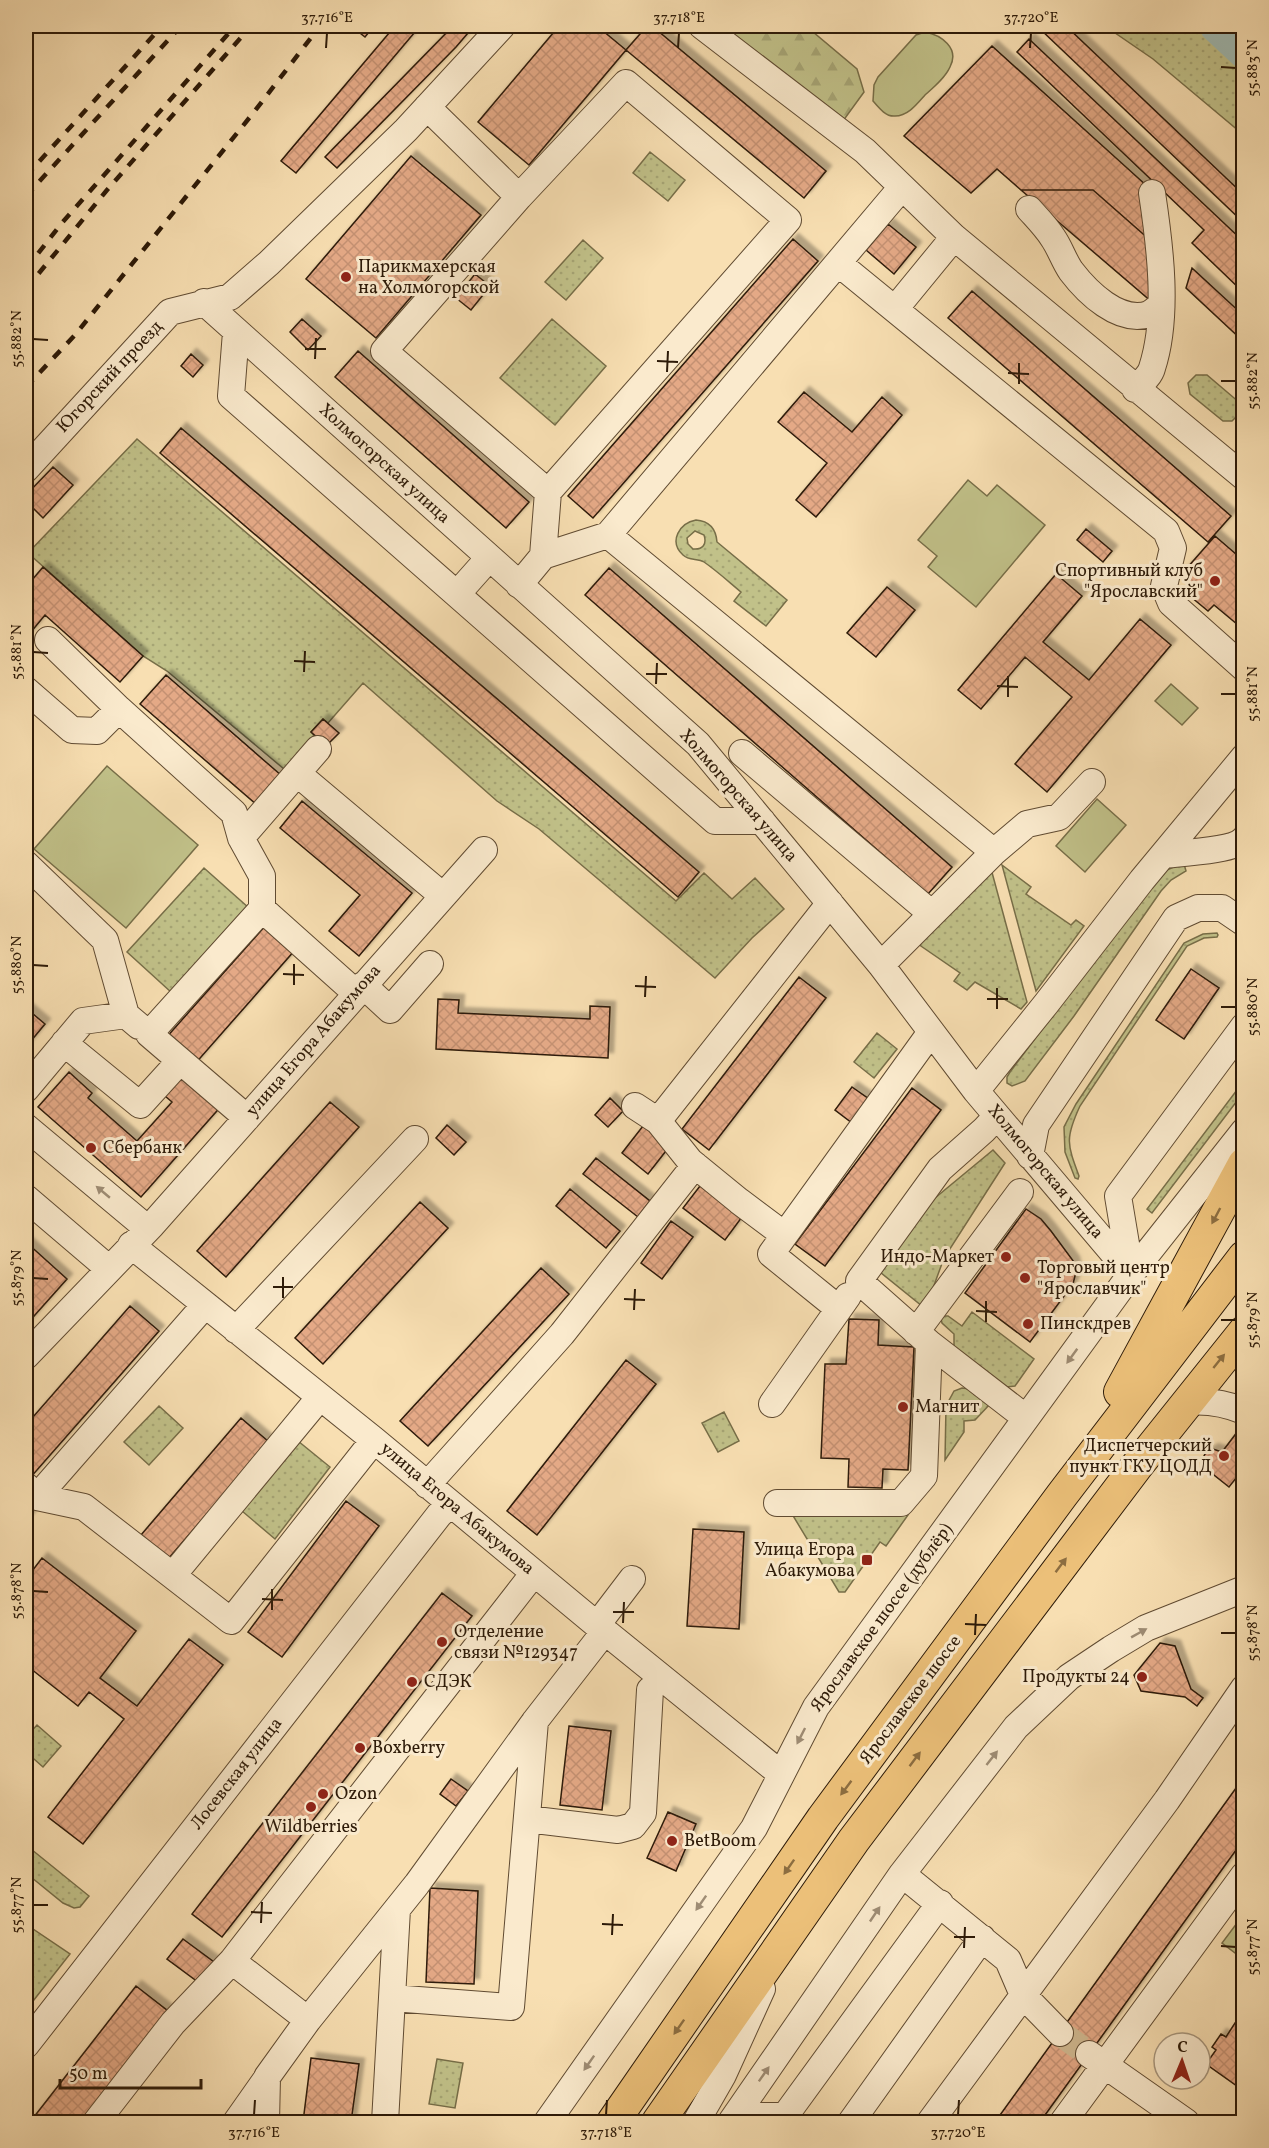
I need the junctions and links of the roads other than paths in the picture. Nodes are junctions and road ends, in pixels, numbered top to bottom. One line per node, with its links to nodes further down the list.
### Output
1 (502, 26): 3 (street, Югорский проезд)
2 (702, 26): 4 (street)
3 (427, 107): 6 (street); 10 (street, Югорский проезд)
4 (902, 187): 8 (street); 9 (street)
5 (1152, 193): 11 (street)
6 (519, 197): 17 (street); 17 (street)
7 (1029, 209): 11 (street)
8 (954, 237): 12 (street); 14 (street)
9 (838, 263): 12 (street); 18 (street)
10 (204, 303): 13 (street, Холмогорская улица); 15 (street, Югорский проезд)
11 (1160, 306): 14 (street)
12 (895, 309): 24 (street)
13 (236, 332): 20 (street, Холмогорская улица); 22 (street)
14 (1135, 390): 16 (street)
15 (26, 469)
16 (1244, 477)
17 (548, 492): 19 (street)
18 (608, 535): 19 (street); 36 (street)
19 (543, 556): 21 (street)
20 (489, 558): 21 (street, Холмогорская улица); 22 (street)
21 (519, 585): 32 (street, Холмогорская улица)
22 (457, 594): 32 (street)
23 (48, 640): 26 (street)
24 (1244, 668)
25 (26, 690): 26 (street)
26 (119, 709): 33 (street)
27 (318, 749): 30 (street)
28 (742, 753): 42 (street)
29 (1244, 757): 37 (street)
30 (298, 774): 33 (street); 39 (street)
31 (1092, 782): 36 (street)
32 (762, 821): 40 (street, Холмогорская улица)
33 (242, 838): 41 (street)
34 (1244, 840): 37 (street)
35 (484, 850): 39 (street, улица Егора Абакумова)
36 (994, 852): 42 (street)
37 (1163, 855): 54 (street)
38 (26, 864): 47 (street)
39 (443, 896): 46 (street, улица Егора Абакумова)
40 (830, 903): 45 (street, Холмогорская улица); 58 (street)
41 (261, 909): 46 (street); 50 (street)
42 (932, 914): 45 (street)
43 (1244, 923): 62 (street)
44 (430, 964): 46 (street)
45 (881, 965): 49 (street, Холмогорская улица)
46 (360, 989): 57 (street, улица Егора Абакумова)
47 (126, 1016): 50 (street); 51 (street)
48 (1244, 1026): 71 (street)
49 (932, 1032): 54 (street, Холмогорская улица); 67 (street)
50 (149, 1034): 52 (street)
51 (64, 1043): 52 (street); 53 (street)
52 (180, 1061): 57 (street)
53 (26, 1089)
54 (976, 1091): 56 (street, Холмогорская улица)
55 (635, 1106): 58 (street)
56 (997, 1116): 62 (street, Холмогорская улица); 72 (street)
57 (247, 1118): 68 (street, улица Егора Абакумова)
58 (658, 1121): 64 (street)
59 (26, 1127): 68 (street, улица Егора Абакумова, one-way to 59)
60 (1244, 1131): 71 (street, Ярославское шоссе (дублёр))
61 (415, 1139): 75 (street)
62 (1030, 1156): 71 (street, Холмогорская улица)
63 (1244, 1164): 87 (main road, one-way to 87)
64 (695, 1165): 67 (street); 85 (street)
65 (1020, 1192): 77 (street)
66 (26, 1198): 70 (street)
67 (783, 1234): 74 (street)
68 (139, 1237): 70 (street); 73 (street, улица Егора Абакумова)
69 (1244, 1257): 87 (main road, Ярославское шоссе)
70 (108, 1268): 78 (street)
71 (1131, 1274): 83 (street, Ярославское шоссе (дублёр), one-way to 83)
72 (859, 1281): 74 (street); 77 (street)
73 (205, 1305): 75 (street, улица Егора Абакумова); 86 (street)
74 (839, 1309): 81 (street)
75 (236, 1330): 79 (street, улица Егора Абакумова)
76 (1244, 1332): 80 (main road, one-way to 76)
77 (922, 1338): 83 (street); 88 (street)
78 (26, 1356)
79 (320, 1397): 84 (street, улица Егора Абакумова); 91 (street)
80 (1186, 1402): 82 (street); 105 (main road, one-way to 80)
81 (772, 1404)
82 (1244, 1411)
83 (1026, 1418): 98 (street, Ярославское шоссе (дублёр), one-way to 98)
84 (374, 1440): 85 (street, улица Егора Абакумова); 91 (street)
85 (427, 1485): 89 (street, улица Егора Абакумова)
86 (31, 1492): 91 (street)
87 (1062, 1495): 120 (main road, Ярославское шоссе, one-way to 120)
88 (777, 1503)
89 (450, 1504): 90 (street, улица Егора Абакумова); 111 (street, Лосевская улица)
90 (534, 1573): 94 (street, улица Егора Абакумова); 106 (street)
91 (173, 1575)
92 (632, 1579): 94 (street)
93 (1244, 1589): 100 (street, one-way to 93)
94 (601, 1628): 97 (street); 98 (street, улица Егора Абакумова)
95 (1244, 1688): 107 (street)
96 (650, 1690): 99 (street)
97 (535, 1721): 99 (street); 103 (street)
98 (782, 1774): 119 (street, Ярославское шоссе (дублёр), one-way to 119)
99 (527, 1819): 108 (street)
100 (902, 1874): 102 (street); 114 (street, one-way to 100)
101 (1244, 1875): 112 (street)
102 (940, 1903): 104 (street); 114 (street)
103 (397, 1909): 108 (street); 109 (street)
104 (982, 1938): 107 (street); 123 (street)
105 (785, 1939): 121 (main road); 122 (street)
106 (232, 1961): 109 (street); 115 (street)
107 (1023, 1995): 110 (street); 124 (street)
108 (392, 1998): 118 (street)
109 (308, 2020): 113 (street)
110 (1060, 2033)
111 (26, 2045)
112 (1097, 2060): 125 (street); 126 (street)
113 (267, 2078): 116 (street); 117 (street)
114 (733, 2119)
115 (96, 2122)
116 (236, 2122)
117 (266, 2122)
118 (385, 2122)
119 (547, 2122)
120 (613, 2122)
121 (658, 2122)
122 (696, 2122)
123 (851, 2122)
124 (930, 2122)
125 (1064, 2122)
126 (1186, 2122)

